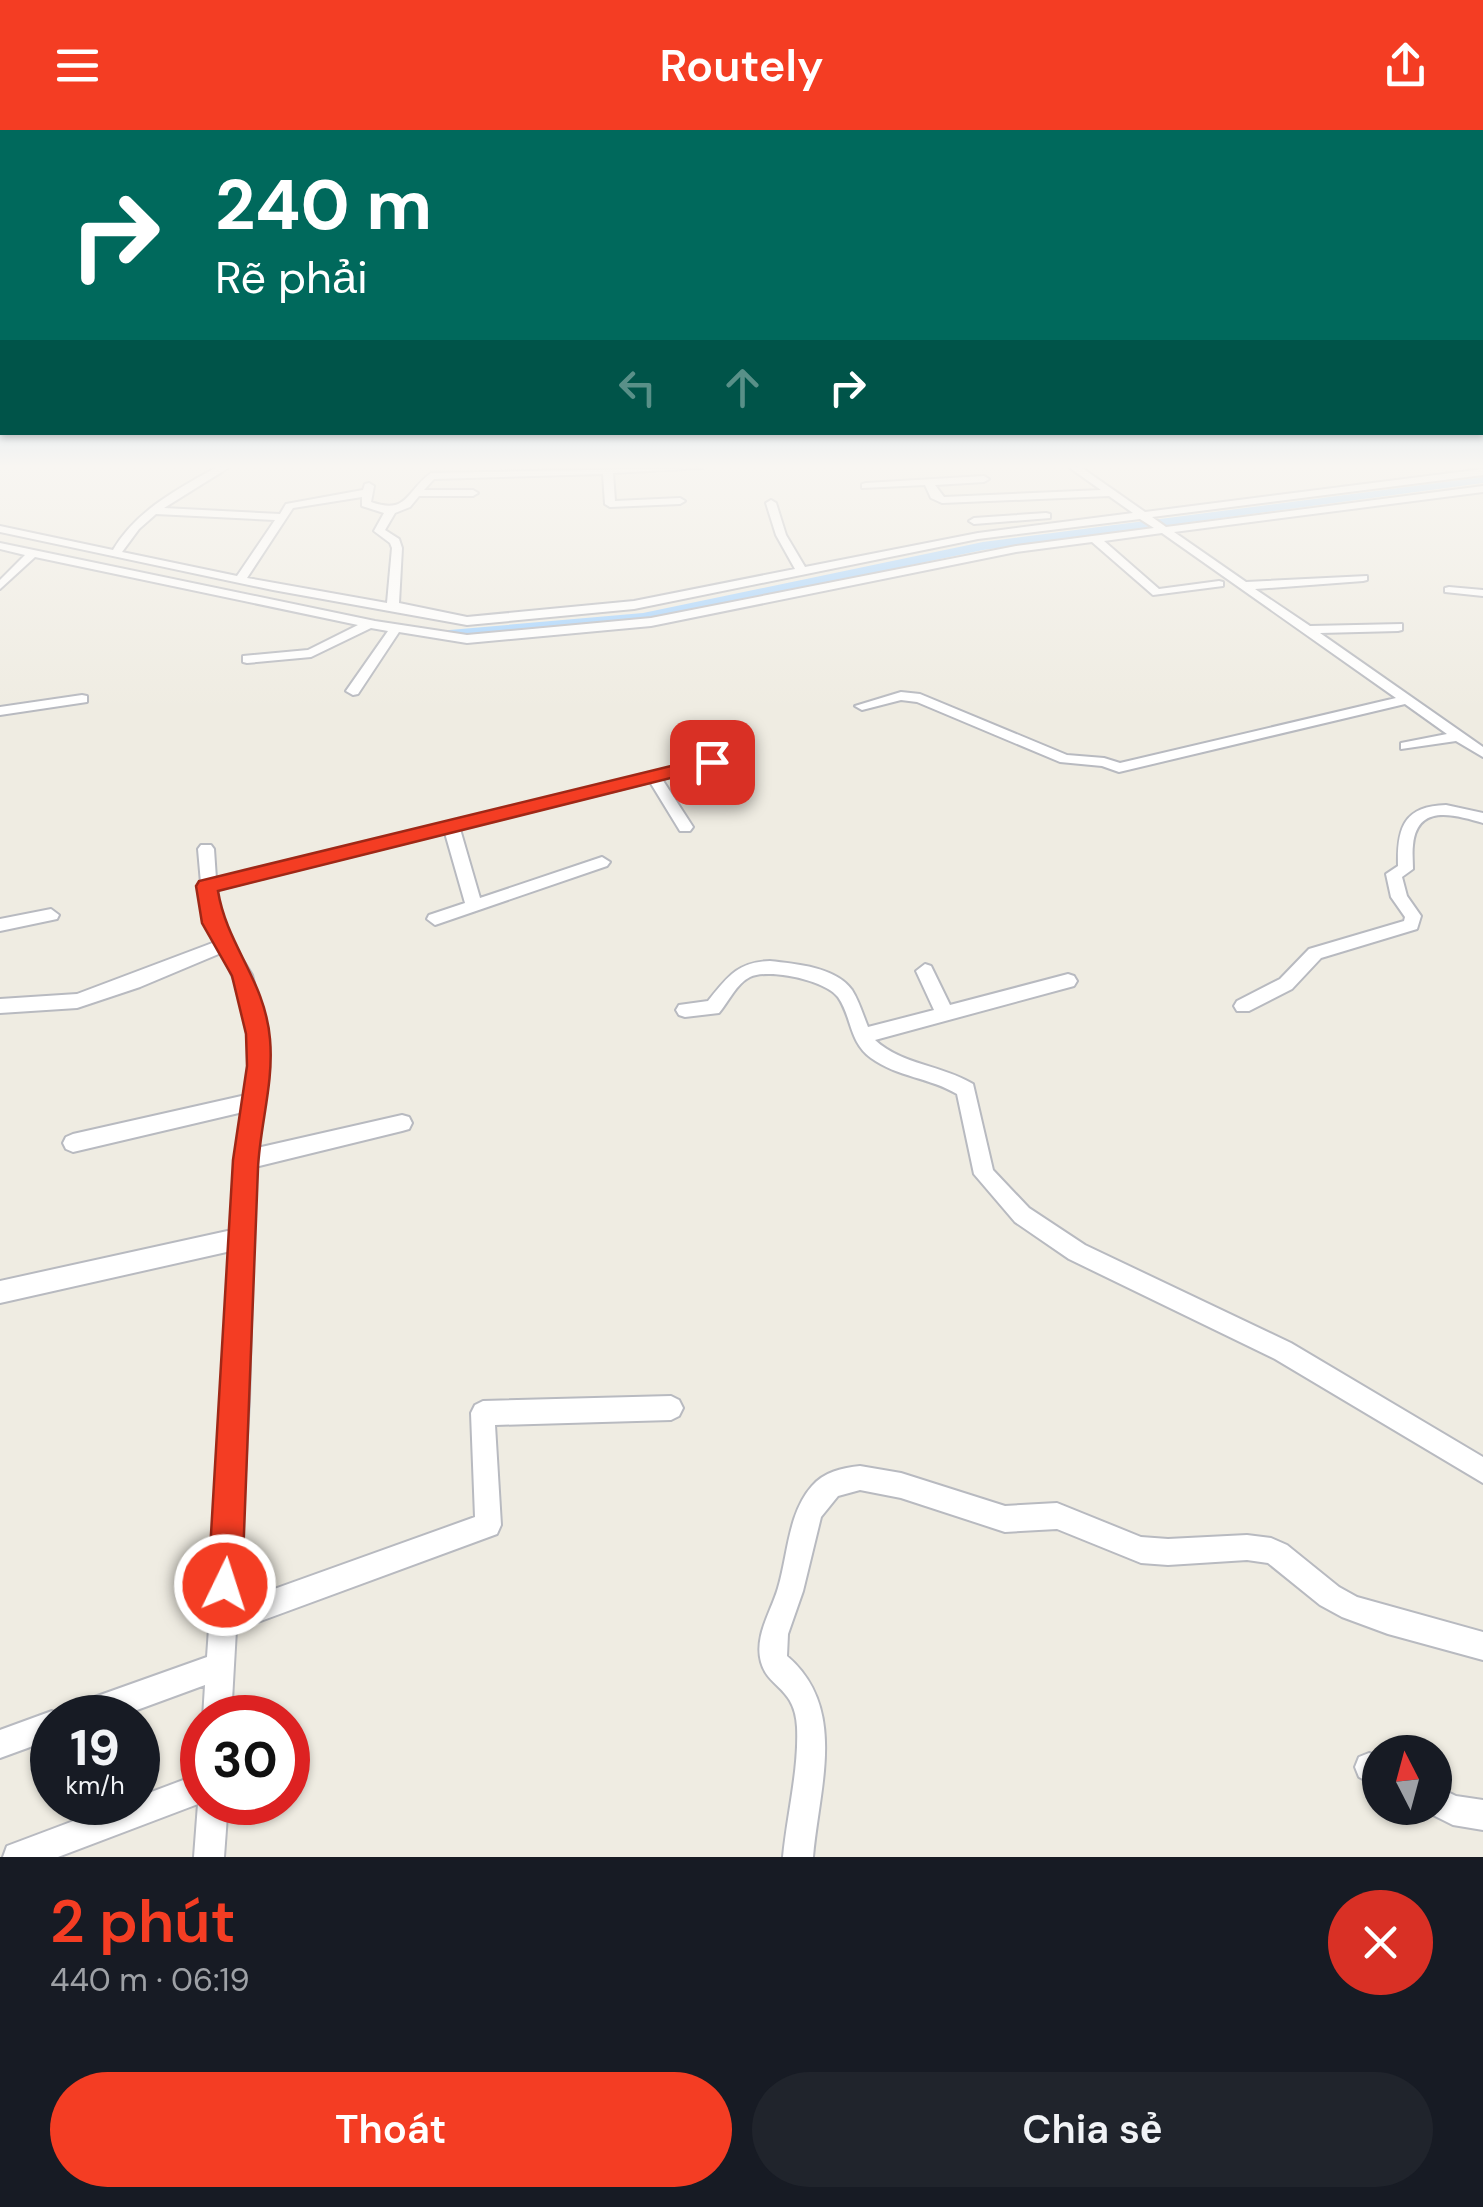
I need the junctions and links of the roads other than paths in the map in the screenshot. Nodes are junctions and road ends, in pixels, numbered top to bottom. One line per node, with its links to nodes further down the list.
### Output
1 (9, 549): 12 (street)
2 (95, 549): 11 (street)
3 (120, 549): 11 (street)
4 (260, 549): 15 (street)
5 (395, 549): 21 (street)
6 (790, 549): 13 (street)
7 (916, 549): 13 (street)
8 (1030, 549): 24 (street)
9 (1106, 549): 16 (street)
10 (1191, 549): 18 (street)
11 (116, 553): 15 (street)
12 (31, 555): 17 (street); 22 (street)
13 (802, 572): 21 (street)
14 (1364, 578): 18 (street)
15 (241, 579): 21 (street)
16 (1218, 584)
17 (0, 586)
18 (1243, 586): 25 (street)
19 (1448, 590): 20 (street)
20 (1483, 592)
21 (400, 611)
22 (369, 624): 24 (street); 26 (street)
23 (1398, 628): 25 (street)
24 (396, 629): 27 (street)
25 (1306, 630): 29 (street)
26 (247, 659)
27 (353, 691)
28 (82, 700): 31 (street)
29 (1406, 700): 30 (street); 32 (street)
30 (862, 706)
31 (0, 710)
32 (1458, 736): 33 (street); 34 (street)
33 (1406, 746)
34 (1483, 753)
35 (712, 762): 36 (street)
36 (652, 775): 38 (street); 39 (street)
37 (1483, 818): 51 (street)
38 (451, 826): 42 (street); 43 (street)
39 (685, 826)
40 (206, 849): 42 (street)
41 (602, 862): 43 (street)
42 (206, 886): 47 (street)
43 (474, 906): 45 (street)
44 (50, 916): 46 (street)
45 (435, 919)
46 (0, 924)
47 (224, 944): 50 (street); 55 (street)
48 (925, 971): 53 (street)
49 (1068, 981): 53 (street)
50 (0, 1006)
51 (1243, 1006)
52 (685, 1010): 54 (street)
53 (944, 1013): 54 (street)
54 (862, 1036): 62 (street)
55 (254, 1101): 57 (street); 58 (street)
56 (402, 1123): 58 (street)
57 (73, 1143)
58 (246, 1160): 59 (street)
59 (243, 1238): 60 (street); 63 (street)
60 (0, 1292)
61 (671, 1408): 63 (street)
62 (1483, 1471)
63 (223, 1621): 65 (street)
64 (1483, 1646): 76 (street)
65 (220, 1666): 66 (street); 67 (street)
66 (139, 1695)
67 (218, 1695)
68 (30, 1733): 69 (street)
69 (0, 1744)
70 (180, 1796): 74 (street)
71 (1452, 1810): 72 (street)
72 (1483, 1815)
73 (211, 1825): 75 (street)
74 (18, 1857)
75 (209, 1857)
76 (798, 1857)

